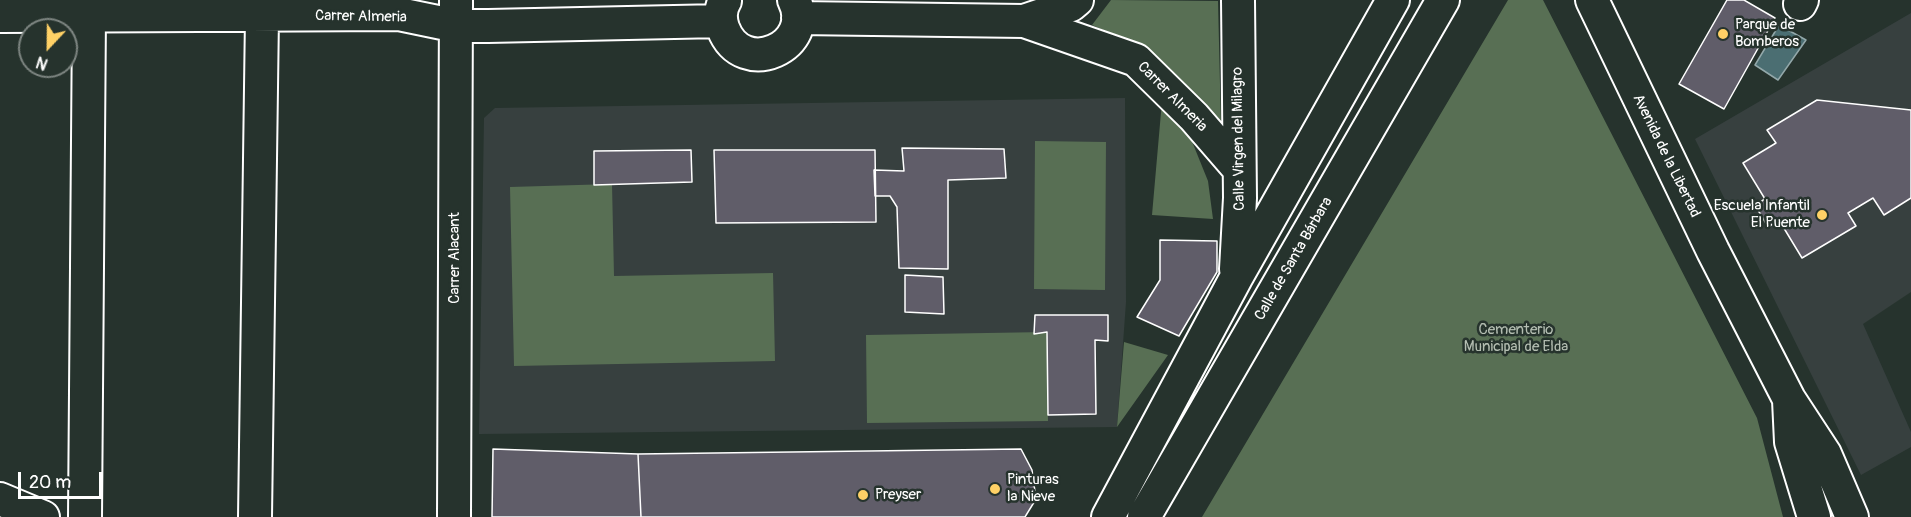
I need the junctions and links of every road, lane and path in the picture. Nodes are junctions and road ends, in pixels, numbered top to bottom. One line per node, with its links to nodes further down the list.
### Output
1 (1077, 0): 13 (street, Carrer Almeria)
2 (1238, 0): 14 (street, Calle Virgen del Milagro)
3 (1393, 0): 15 (street)
4 (1443, 0): 23 (street, Calle de Santa Bárbara)
5 (1590, 3): 16 (street, Avenida de la Libertad)
6 (173, 8): 8 (street, Carrer Almeria); 11 (street, Carrer Almeria)
7 (796, 9): 9 (street); 13 (street, Carrer Almeria)
8 (275, 11): 10 (street, Carrer Almeria); 20 (street)
9 (723, 11): 10 (street, Carrer Almeria)
10 (457, 13): 21 (street, Carrer Alacant)
11 (89, 15): 12 (street, Carrer Almeria); 19 (street)
12 (0, 16)
13 (1024, 21): 14 (street, Carrer Almeria)
14 (1239, 169): 15 (street, Calle Virgen del Milagro)
15 (1236, 278): 22 (street)
16 (1789, 399): 24 (street, Avenida de la Libertad); 25 (street, Avenida de la Libertad)
17 (0, 499): 18 (street)
18 (43, 517)
19 (85, 517)
20 (255, 517)
21 (454, 517)
22 (1108, 517)
23 (1144, 517)
24 (1814, 517)
25 (1852, 517)

